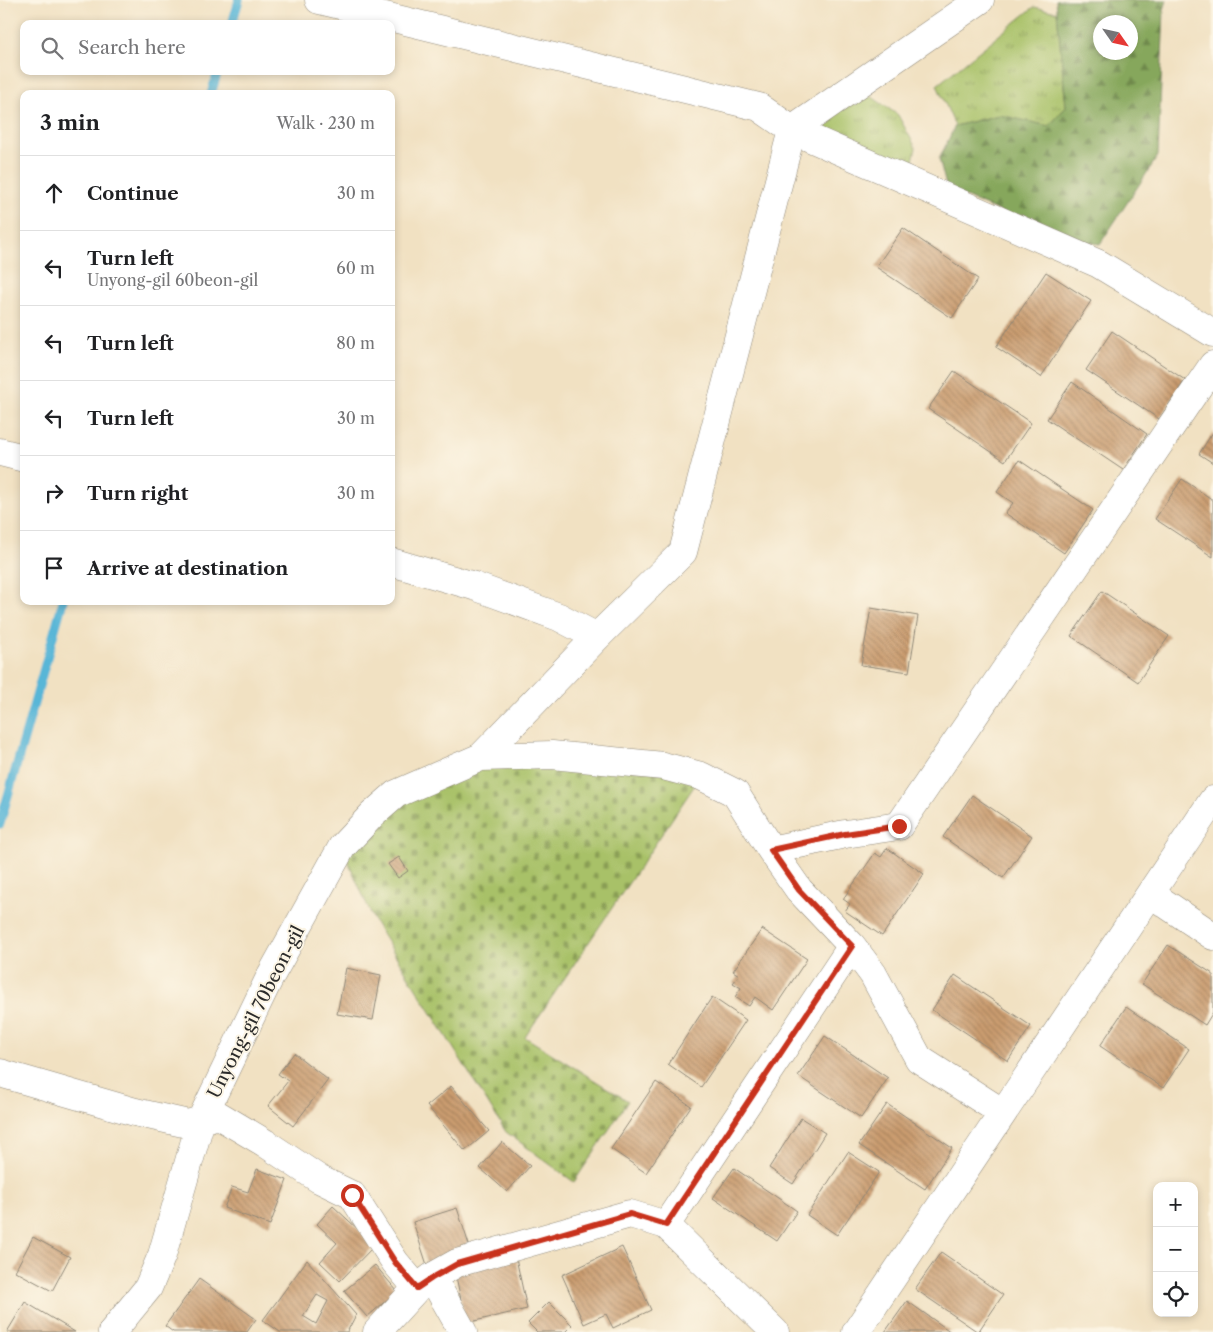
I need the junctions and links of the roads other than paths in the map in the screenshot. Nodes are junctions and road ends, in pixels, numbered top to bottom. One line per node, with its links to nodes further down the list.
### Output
1 (319, 0): 3 (street)
2 (980, 0): 3 (street)
3 (792, 130): 4 (street); 9 (street)
4 (1213, 333)
5 (1213, 365): 12 (street)
6 (0, 452): 7 (street)
7 (20, 457)
8 (395, 563): 9 (street)
9 (596, 637): 10 (street)
10 (481, 757): 12 (street); 18 (street, Unyong-gil 70beon-gil)
11 (1213, 800): 13 (street)
12 (771, 850): 15 (street)
13 (1151, 894): 14 (street); 17 (street)
14 (1213, 936)
15 (852, 946): 17 (street); 19 (street)
16 (0, 1073): 18 (street)
17 (1003, 1113): 25 (street)
18 (201, 1120): 20 (street); 21 (street, Unyong-gil 70beon-gil)
19 (666, 1225): 20 (street); 24 (street)
20 (424, 1283): 22 (street); 23 (street)
21 (112, 1332)
22 (377, 1332)
23 (463, 1332)
24 (775, 1332)
25 (856, 1332)

